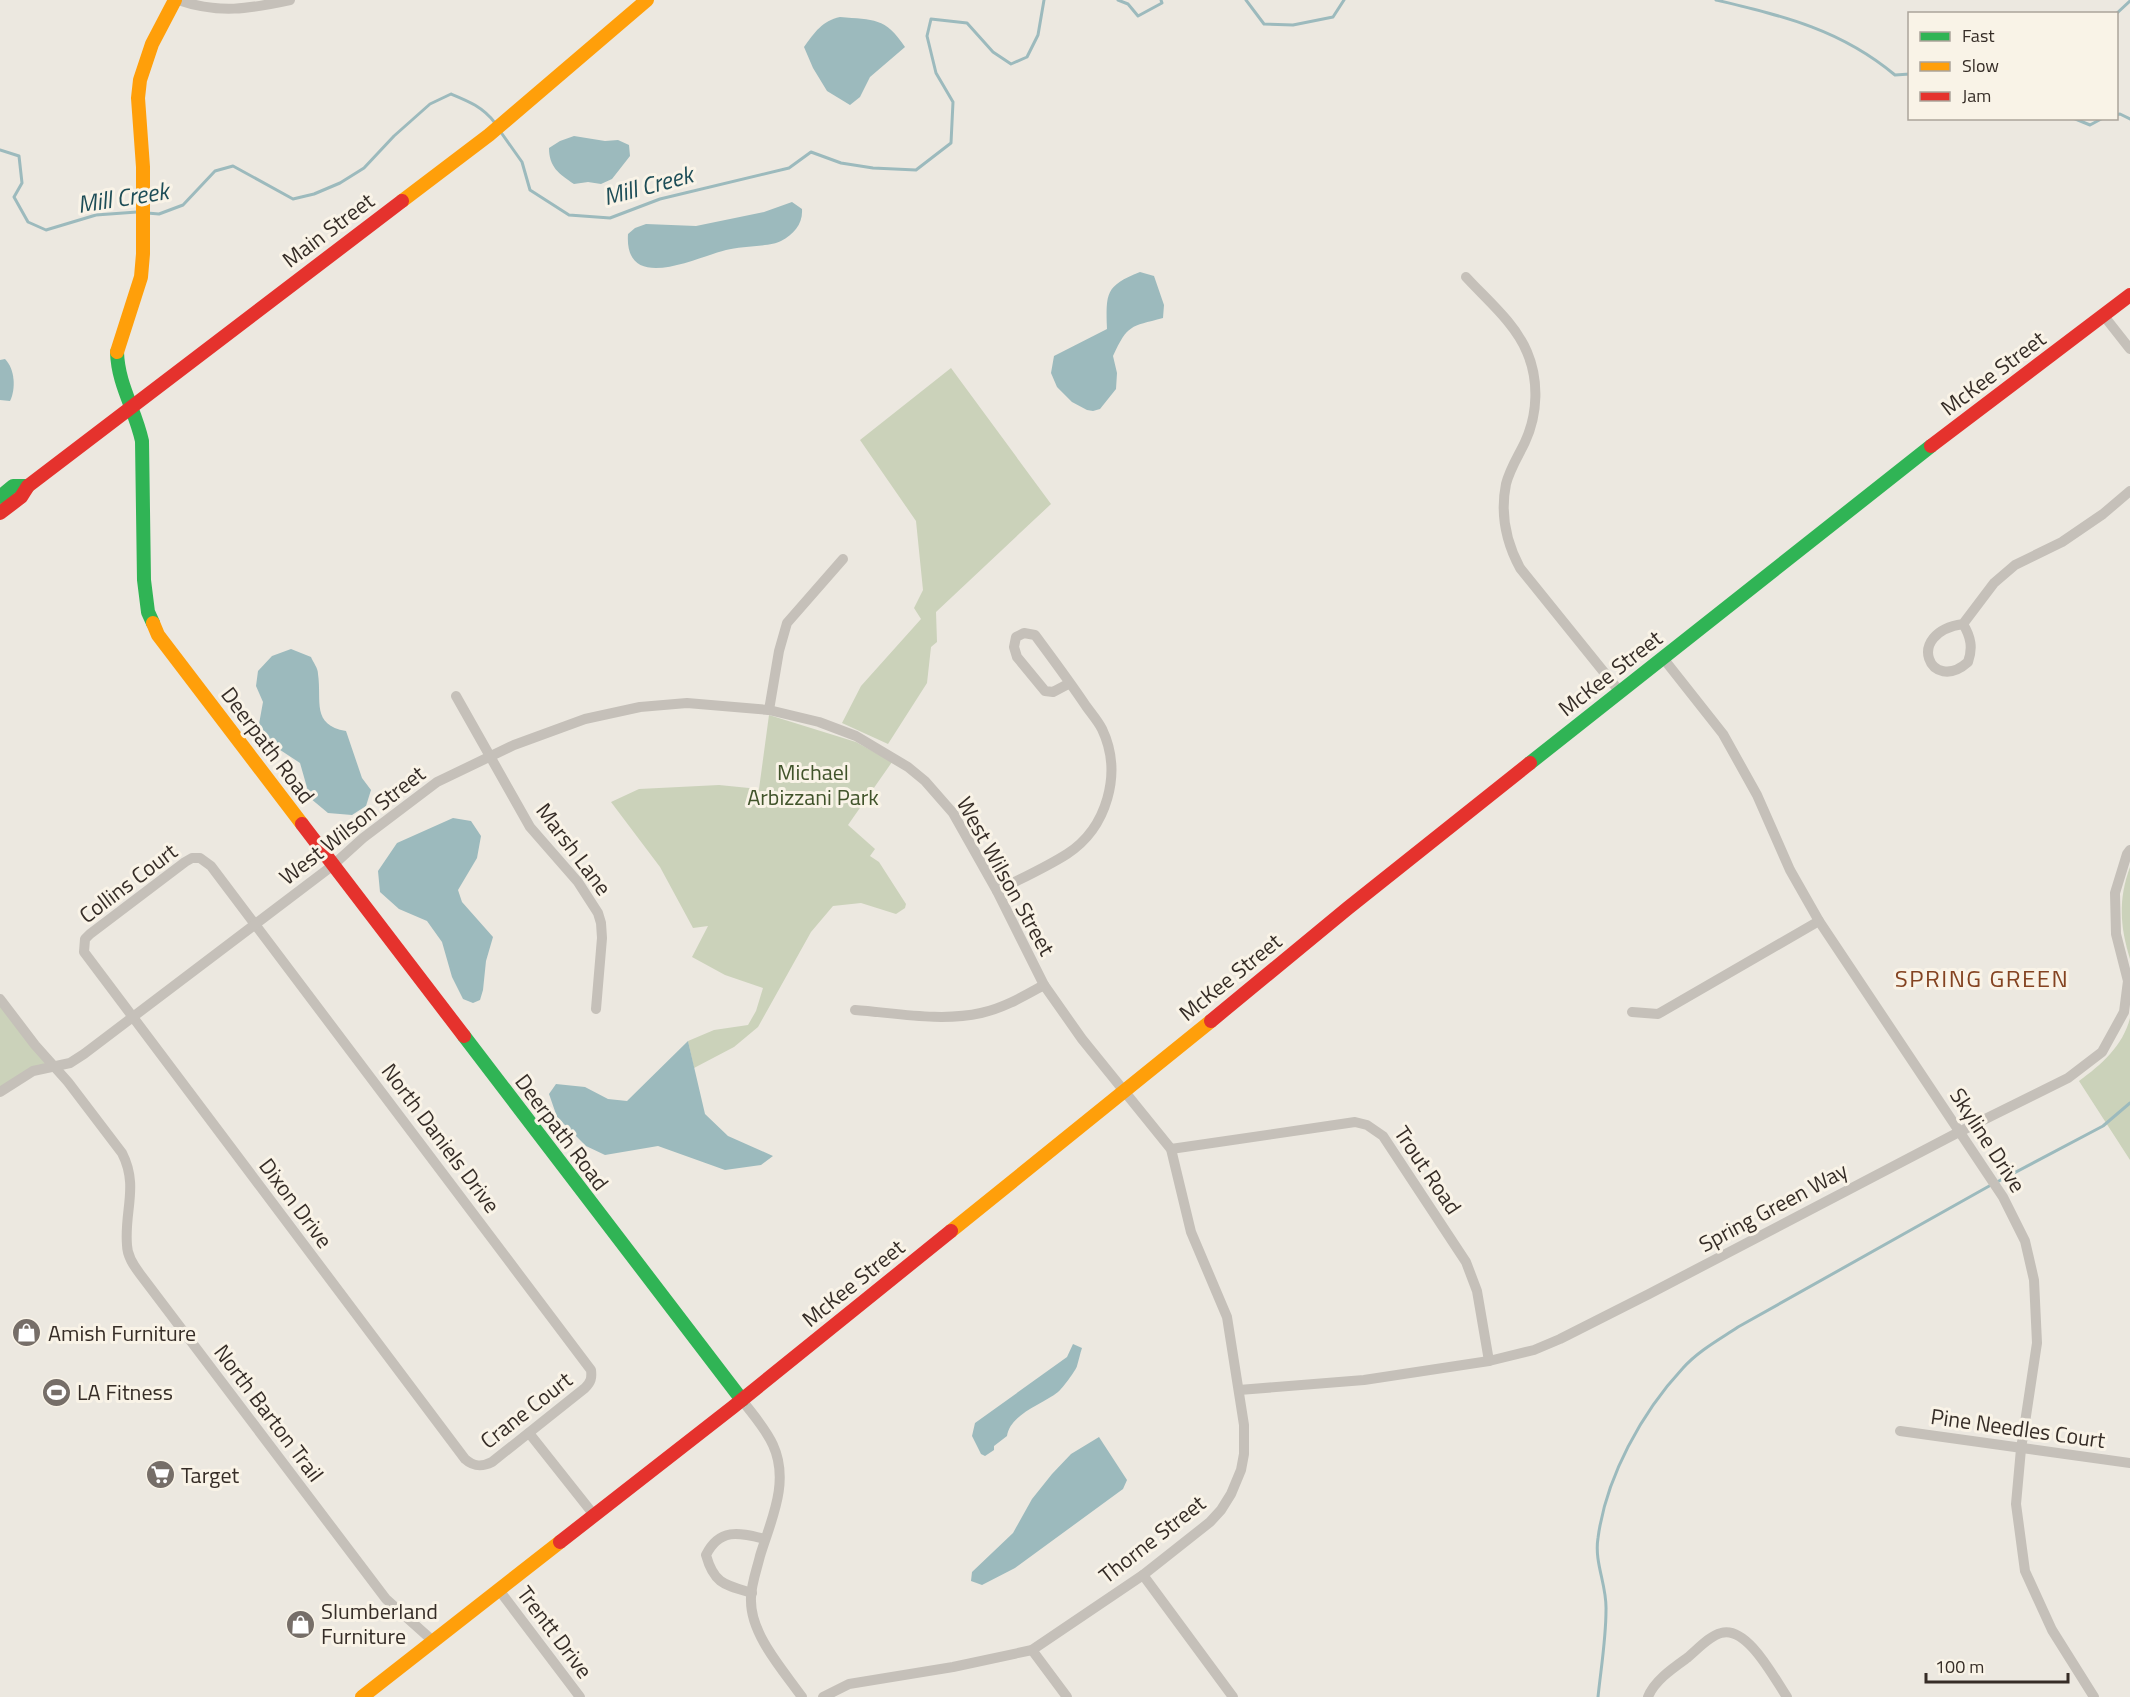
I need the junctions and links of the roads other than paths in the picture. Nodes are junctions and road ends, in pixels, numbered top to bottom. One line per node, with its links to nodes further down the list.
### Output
1 (177, 0): 2 (street); 8 (street, Deerpath Road)
2 (290, 0)
3 (647, 0): 8 (street, Main Street)
4 (1466, 277): 17 (street)
5 (2130, 295): 6 (street, McKee Street)
6 (2104, 316): 7 (street); 15 (street, McKee Street)
7 (2130, 349)
8 (130, 407): 9 (street, Main Street); 23 (street, Deerpath Road)
9 (28, 486): 11 (street, Main Street); 12 (street, Main Street)
10 (2130, 491): 14 (street)
11 (0, 496)
12 (0, 513)
13 (843, 559): 19 (street)
14 (1963, 624): 14 (street)
15 (1663, 658): 17 (street, McKee Street); 25 (street, Skyline Drive)
16 (1070, 683): 16 (street); 24 (street)
17 (1620, 692): 36 (street, McKee Street)
18 (456, 696): 20 (street, Marsh Lane)
19 (769, 710): 20 (street, West Wilson Street); 24 (street, West Wilson Street)
20 (489, 756): 23 (street, West Wilson Street); 30 (street, Marsh Lane)
21 (2130, 850): 37 (street, Spring Green Way)
22 (211, 866): 26 (street, North Daniels Drive); 27 (street, Collins Court)
23 (332, 866): 26 (street, West Wilson Street); 42 (street, Deerpath Road)
24 (997, 891): 28 (street, West Wilson Street)
25 (1819, 921): 32 (street); 37 (street, Skyline Drive)
26 (255, 925): 33 (street, West Wilson Street); 40 (street, North Daniels Drive)
27 (87, 958): 33 (street, Dixon Drive)
28 (1044, 985): 31 (street); 36 (street, West Wilson Street)
29 (0, 999): 34 (street, North Barton Trail)
30 (596, 1009)
31 (855, 1010)
32 (1632, 1012)
33 (132, 1018): 34 (street, West Wilson Street); 47 (street, Dixon Drive)
34 (53, 1066): 35 (street, West Wilson Street); 53 (street, North Barton Trail)
35 (0, 1092)
36 (1124, 1092): 38 (street, Thorne Street); 42 (street, McKee Street)
37 (1959, 1132): 39 (street, Spring Green Way); 45 (street, Skyline Drive)
38 (1171, 1149): 39 (street, Trout Road); 41 (street, Thorne Street)
39 (1489, 1361): 41 (street, Spring Green Way)
40 (592, 1376): 44 (street, Crane Court)
41 (1239, 1390): 50 (street, Thorne Street)
42 (742, 1400): 48 (street, McKee Street); 49 (street)
43 (1900, 1431): 45 (street, Pine Needles Court)
44 (529, 1433): 47 (street, Crane Court); 48 (street)
45 (2022, 1449): 46 (street, Pine Needles Court); 63 (street, Skyline Drive)
46 (2130, 1463)
47 (477, 1466)
48 (594, 1515): 51 (street, McKee Street)
49 (765, 1539): 52 (street); 52 (street)
50 (1143, 1575): 54 (street, Thorne Street); 60 (street)
51 (499, 1590): 53 (street, McKee Street); 56 (street, Trentt Drive)
52 (752, 1593): 57 (street)
53 (433, 1641): 55 (street, McKee Street)
54 (1032, 1650): 58 (street, Thorne Street); 59 (street)
55 (362, 1697)
56 (580, 1697)
57 (802, 1697)
58 (822, 1697)
59 (1066, 1697)
60 (1233, 1697)
61 (1648, 1697): 62 (street)
62 (1787, 1697)
63 (2094, 1697)

